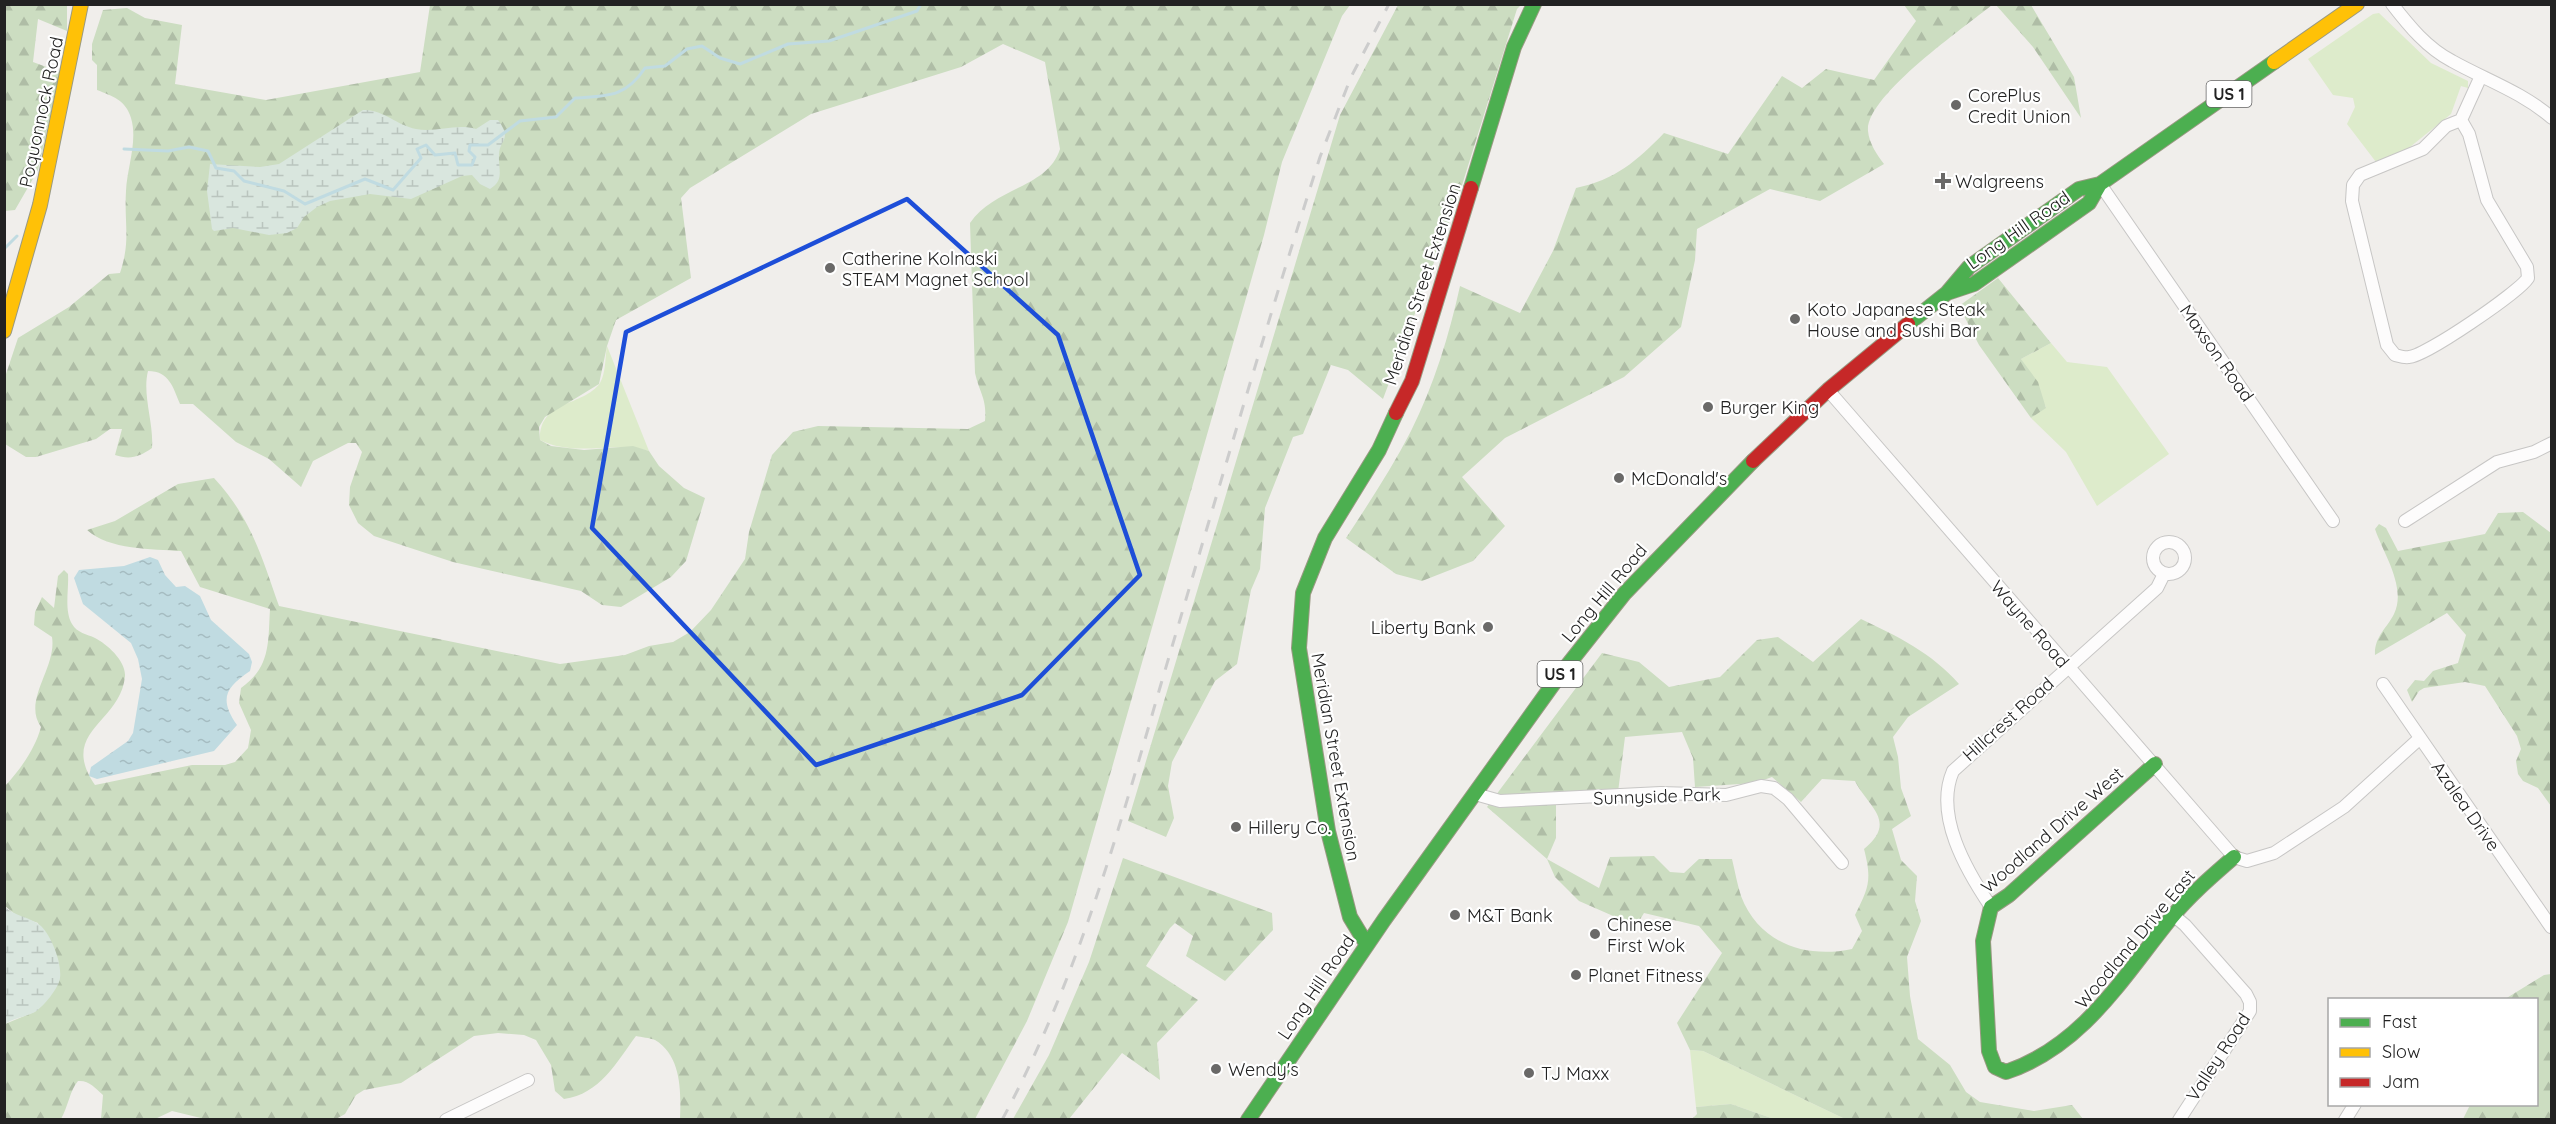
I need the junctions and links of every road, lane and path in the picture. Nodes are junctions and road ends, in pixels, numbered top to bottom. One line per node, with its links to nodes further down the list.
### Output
1 (81, 4): 9 (main road, Poquonnock Road)
2 (1534, 4): 25 (main road, Meridian Street Extension)
3 (2357, 4): 8 (main road, Long Hill Road / US 1)
4 (2392, 4): 5 (street)
5 (2481, 76): 6 (street); 7 (street)
6 (2552, 118)
7 (2461, 120): 7 (street)
8 (2100, 184): 10 (main road, Long Hill Road / US 1); 12 (street, Maxson Road)
9 (4, 331)
10 (1828, 390): 15 (street, Wayne Road); 19 (main road, Long Hill Road / US 1)
11 (2552, 443): 13 (street)
12 (2333, 521)
13 (2405, 521)
14 (2164, 574): 15 (street, Hillcrest Road)
15 (2067, 667): 18 (street, Wayne Road); 22 (street, Hillcrest Road)
16 (2383, 684): 17 (street, Azalea Drive)
17 (2419, 739): 20 (street); 24 (street, Azalea Drive)
18 (2155, 764): 20 (street, Wayne Road); 22 (main road, Woodland Drive West)
19 (1475, 794): 21 (street, Sunnyside Park); 25 (main road, Long Hill Road / US 1)
20 (2234, 857): 23 (main road, Woodland Drive East)
21 (1842, 863)
22 (1991, 907): 26 (main road, Woodland Drive West)
23 (2173, 915): 26 (main road, Woodland Drive East); 31 (street, Valley Road)
24 (2551, 927)
25 (1367, 945): 30 (main road, Long Hill Road / US 1)
26 (1999, 1071)
27 (528, 1080): 29 (street)
28 (2354, 1106): 32 (street)
29 (446, 1119)
30 (1248, 1119)
31 (2179, 1119)
32 (2345, 1119)

